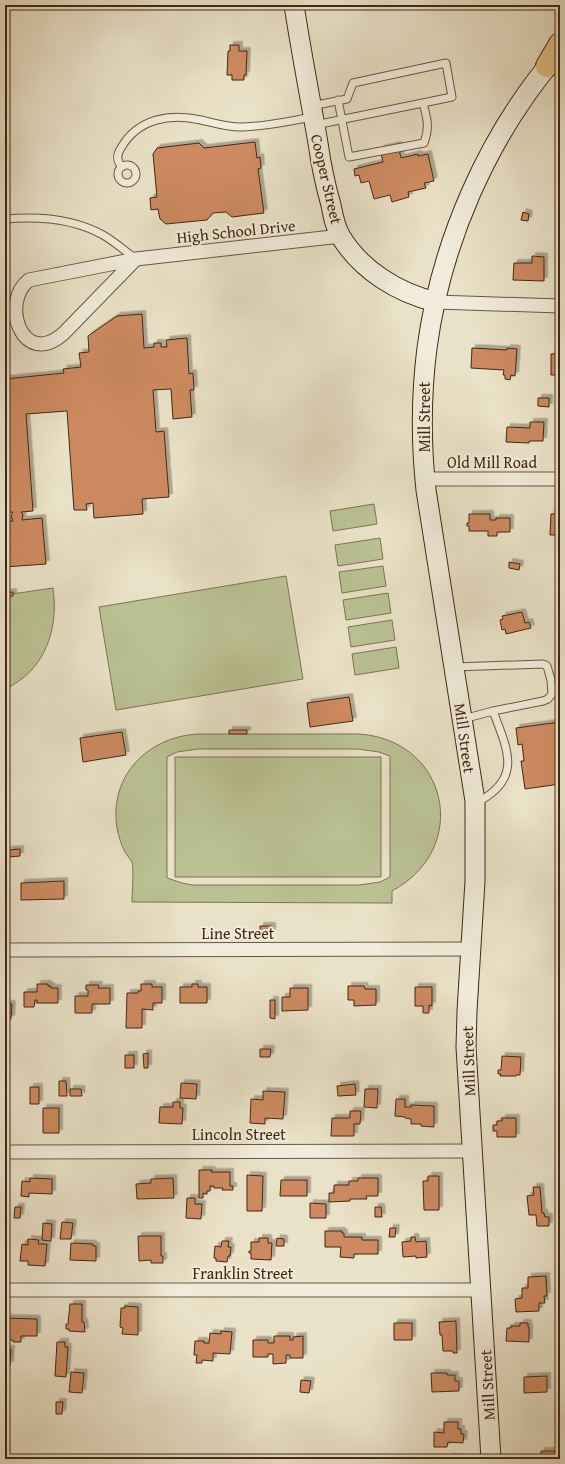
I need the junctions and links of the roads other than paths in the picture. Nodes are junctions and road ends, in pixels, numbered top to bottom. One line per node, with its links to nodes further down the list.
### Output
1 (294, 5): 6 (street, Cooper Street)
2 (560, 44): 3 (highway)
3 (554, 59): 12 (street, Mill Street)
4 (338, 100): 5 (lane); 6 (lane); 7 (lane)
5 (423, 102): 7 (lane); 7 (lane)
6 (313, 116): 7 (lane); 8 (lane); 10 (street, Cooper Street)
7 (342, 119)
8 (122, 167)
9 (5, 219): 11 (lane)
10 (340, 236): 11 (street, High School Drive); 12 (street, Cooper Street)
11 (136, 259): 11 (street, High School Drive)
12 (436, 302): 13 (street); 14 (street, Mill Street)
13 (560, 306)
14 (425, 479): 15 (street, Old Mill Road); 16 (street, Mill Street)
15 (560, 479)
16 (454, 667): 17 (lane); 18 (street, Mill Street)
17 (493, 711): 18 (lane); 19 (lane)
18 (462, 718): 19 (street, Mill Street)
19 (475, 803): 20 (street, Mill Street)
20 (470, 949): 21 (street, Line Street); 22 (street, Mill Street)
21 (5, 950)
22 (472, 1151): 23 (street, Lincoln Street); 25 (street, Mill Street)
23 (5, 1152)
24 (5, 1290): 25 (street, Franklin Street)
25 (481, 1290): 26 (street, Mill Street)
26 (491, 1459)

